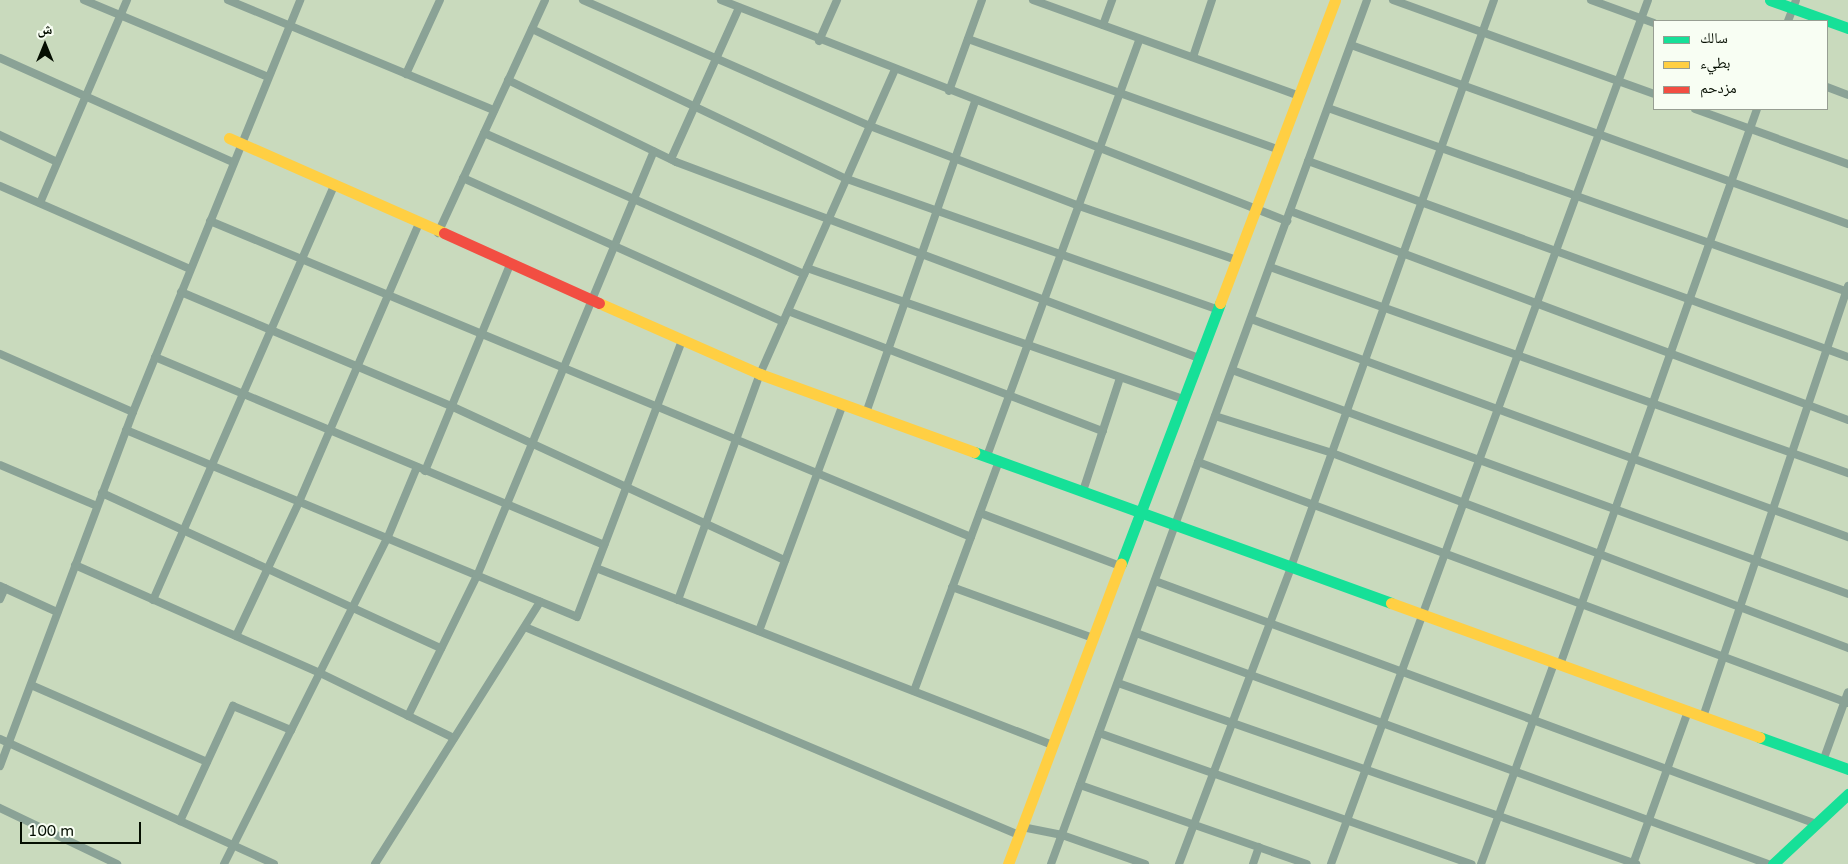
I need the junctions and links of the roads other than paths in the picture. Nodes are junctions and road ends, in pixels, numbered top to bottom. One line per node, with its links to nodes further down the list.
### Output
1 (84, 0): 23 (street)
2 (127, 0): 23 (street)
3 (228, 0): 27 (street)
4 (300, 0): 27 (street)
5 (440, 0): 40 (street)
6 (545, 0): 30 (street)
7 (583, 0): 37 (street)
8 (721, 0): 22 (street)
9 (837, 0): 34 (street)
10 (982, 0): 32 (street)
11 (1033, 0): 28 (street)
12 (1112, 0): 28 (street)
13 (1212, 0): 38 (street)
14 (1335, 0): 51 (street)
15 (1367, 0): 35 (street)
16 (1393, 0): 31 (street)
17 (1494, 0): 31 (street)
18 (1592, 0): 24 (street)
19 (1648, 0): 24 (street)
20 (1770, 0): 21 (street)
21 (1794, 4): 25 (street); 29 (street)
22 (739, 8): 34 (street); 37 (street)
23 (121, 15): 41 (street); 50 (street)
24 (1642, 18): 26 (street); 43 (street)
25 (1788, 20)
26 (1653, 23)
27 (288, 25): 40 (street); 41 (street)
28 (1103, 25): 33 (street)
29 (1848, 28)
30 (532, 29): 42 (street); 53 (street)
31 (1483, 32): 43 (street); 44 (street)
32 (968, 39): 46 (street); 47 (street)
33 (1140, 39): 38 (street); 47 (street)
34 (819, 41): 39 (street)
35 (1351, 45): 44 (street); 54 (street)
36 (0, 58): 50 (street)
37 (716, 58): 53 (street); 58 (street)
38 (1193, 58): 51 (street)
39 (895, 70): 46 (street); 58 (street)
40 (406, 74): 55 (street)
41 (268, 77): 64 (street)
42 (508, 80): 55 (street); 68 (street)
43 (1618, 81): 48 (street); 62 (street)
44 (1464, 86): 62 (street); 65 (street)
45 (1828, 87): 49 (street)
46 (949, 91): 52 (street)
47 (1120, 93): 66 (street); 67 (street)
48 (1653, 94)
49 (1848, 95)
50 (86, 96): 72 (street); 73 (street)
51 (1299, 96): 67 (street)
52 (975, 102): 66 (street); 69 (street)
53 (694, 107): 70 (street); 76 (street)
54 (1328, 108): 65 (street); 71 (street)
55 (494, 110): 60 (street)
56 (1698, 110): 59 (street)
57 (1757, 110): 59 (street)
58 (870, 126): 69 (street); 76 (street)
59 (1750, 129): 74 (street); 77 (street)
60 (484, 133): 75 (street); 81 (street)
61 (0, 135): 72 (street)
62 (1599, 135): 77 (street); 80 (street)
63 (229, 138): 64 (street)
64 (241, 144): 73 (street); 79 (street)
65 (1442, 147): 80 (street); 82 (street)
66 (1099, 150): 84 (street); 86 (street)
67 (1278, 150): 86 (street)
68 (654, 151): 70 (street); 81 (street)
69 (955, 158): 84 (street); 85 (street)
70 (671, 159): 88 (street)
71 (1308, 161): 82 (street); 87 (street)
72 (58, 162): 83 (street)
73 (233, 162): 89 (street)
74 (1848, 164)
75 (463, 178): 93 (street); 95 (street)
76 (846, 179): 85 (street); 88 (street)
77 (1731, 182): 92 (street); 94 (street)
78 (0, 186): 83 (street)
79 (334, 186): 91 (street); 100 (street)
80 (1577, 195): 94 (street); 96 (street)
81 (634, 200): 95 (street); 105 (street)
82 (1422, 202): 96 (street); 99 (street)
83 (40, 203): 104 (street)
84 (1079, 206): 98 (street); 101 (street)
85 (937, 210): 97 (street); 98 (street)
86 (1256, 210): 90 (street); 101 (street)
87 (1290, 211): 90 (street); 99 (street)
88 (829, 220): 97 (street); 105 (street)
89 (210, 221): 100 (street); 104 (street)
90 (1286, 221): 103 (street)
91 (419, 224): 93 (street); 108 (street)
92 (1848, 224)
93 (438, 233): 102 (street)
94 (1710, 243): 106 (street); 110 (street)
95 (614, 246): 111 (street); 118 (street)
96 (1556, 251): 110 (street); 113 (street)
97 (922, 253): 109 (street); 112 (street)
98 (1061, 253): 109 (street); 115 (street)
99 (1403, 254): 113 (street); 114 (street)
100 (301, 259): 108 (street); 119 (street)
101 (1236, 260): 115 (street)
102 (510, 265): 111 (street); 120 (street)
103 (1270, 267): 114 (street); 117 (street)
104 (190, 269): 107 (street)
105 (806, 271): 112 (street); 116 (street)
106 (1847, 290): 124 (street)
107 (181, 292): 119 (street); 128 (street)
108 (388, 295): 120 (street); 132 (street)
109 (1045, 298): 122 (street); 130 (street)
110 (1690, 299): 124 (street); 126 (street)
111 (592, 300): 121 (street); 133 (street)
112 (904, 303): 122 (street); 123 (street)
113 (1537, 304): 126 (street); 127 (street)
114 (1384, 308): 127 (street); 131 (street)
115 (1218, 310): 130 (street)
116 (788, 311): 118 (street); 123 (street)
117 (1251, 319): 131 (street); 134 (street)
118 (783, 322): 135 (street)
119 (270, 330): 132 (street); 137 (street)
120 (481, 334): 133 (street); 143 (street)
121 (682, 340): 135 (street); 144 (street)
122 (1027, 346): 136 (street); 138 (street)
123 (888, 348): 138 (street); 148 (street)
124 (1827, 349): 129 (street); 142 (street)
125 (0, 354): 146 (street)
126 (1670, 354): 140 (street); 142 (street)
127 (1518, 355): 140 (street); 145 (street)
128 (155, 357): 137 (street); 146 (street)
129 (1848, 357)
130 (1199, 358): 139 (street)
131 (1364, 363): 145 (street); 147 (street)
132 (358, 367): 143 (street); 152 (street)
133 (563, 368): 144 (street); 155 (street)
134 (1232, 370): 147 (street); 149 (street)
135 (760, 374): 141 (street); 154 (street)
136 (1120, 378): 139 (street); 153 (street)
137 (243, 394): 152 (street); 164 (street)
138 (1010, 394): 153 (street); 158 (street)
139 (1184, 399): 179 (street)
140 (1653, 403): 157 (street); 159 (street)
141 (843, 404): 148 (street); 167 (street)
142 (1808, 405): 150 (street); 157 (street)
143 (451, 406): 155 (street); 166 (street)
144 (657, 407): 154 (street); 169 (street)
145 (1498, 411): 159 (street); 161 (street)
146 (133, 412): 151 (street)
147 (1346, 412): 156 (street); 161 (street)
148 (866, 413): 158 (street)
149 (1215, 416): 156 (street); 162 (street)
150 (1848, 420)
151 (126, 430): 164 (street); 171 (street)
152 (330, 430): 165 (street); 172 (street)
153 (1103, 431): 170 (street)
154 (736, 440): 167 (street); 181 (street)
155 (532, 443): 169 (street); 174 (street)
156 (1332, 453): 173 (street); 175 (street)
157 (1792, 453): 168 (street); 178 (street)
158 (987, 456): 160 (street)
159 (1633, 460): 177 (street); 178 (street)
160 (999, 461): 170 (street); 180 (street)
161 (1480, 461): 173 (street); 177 (street)
162 (1198, 462): 175 (street); 182 (street)
163 (0, 465): 176 (street)
164 (211, 466): 172 (street); 183 (street)
165 (417, 467): 166 (street); 186 (street)
166 (425, 471): 174 (street)
167 (817, 473): 184 (street); 190 (street)
168 (1848, 473)
169 (626, 487): 181 (street); 187 (street)
170 (1083, 491): 179 (street)
171 (102, 492): 176 (street); 183 (street)
172 (299, 502): 186 (street); 196 (street)
173 (1464, 503): 188 (street); 189 (street)
174 (507, 504): 187 (street); 197 (street)
175 (1313, 505): 188 (street); 194 (street)
176 (97, 506): 192 (street)
177 (1615, 510): 189 (street); 191 (street)
178 (1772, 510): 185 (street); 191 (street)
179 (1141, 512): 182 (street); 193 (street)
180 (980, 513): 184 (street); 193 (street)
181 (706, 523): 190 (street); 204 (street)
182 (1176, 524): 194 (street); 198 (street)
183 (183, 530): 196 (street); 203 (street)
184 (970, 537): 200 (street)
185 (1848, 537)
186 (387, 539): 197 (street); 208 (street)
187 (604, 545): 195 (street)
188 (1446, 554): 206 (street); 210 (street)
189 (1599, 554): 206 (street); 207 (street)
190 (785, 560): 213 (street)
191 (1755, 561): 201 (street); 207 (street)
192 (75, 565): 203 (street); 209 (street)
193 (1120, 566): 216 (street)
194 (1291, 567): 210 (street); 211 (street)
195 (596, 568): 204 (street); 205 (street)
196 (268, 569): 208 (street); 215 (street)
197 (477, 576): 205 (street); 217 (street)
198 (1155, 581): 211 (street); 214 (street)
199 (2, 587): 202 (street); 209 (street)
200 (952, 587): 216 (street); 226 (street)
201 (1848, 594)
202 (0, 599)
203 (153, 600): 215 (street)
204 (678, 600): 213 (street)
205 (540, 602): 212 (street)
206 (1582, 604): 219 (street); 220 (street)
207 (1740, 607): 218 (street); 219 (street)
208 (353, 608): 217 (street); 221 (street)
209 (57, 612): 225 (street)
210 (1423, 615): 220 (street); 222 (street)
211 (1267, 623): 222 (street); 223 (street)
212 (525, 627): 237 (street); 258 (street)
213 (758, 631): 226 (street)
214 (1136, 633): 223 (street); 224 (street)
215 (236, 636): 221 (street)
216 (1093, 638): 240 (street)
217 (441, 648): 230 (street)
218 (1848, 648)
219 (1723, 657): 228 (street); 231 (street)
220 (1557, 664): 229 (street); 232 (street)
221 (320, 672): 230 (street); 235 (street)
222 (1402, 672): 232 (street); 234 (street)
223 (1248, 674): 233 (street); 234 (street)
224 (1118, 683): 233 (street); 236 (street)
225 (31, 685): 239 (street); 242 (street)
226 (914, 691): 240 (street)
227 (1848, 692): 228 (street)
228 (1846, 702): 241 (street)
229 (1688, 711): 231 (street); 244 (street)
230 (408, 716): 237 (street)
231 (1703, 717): 241 (street)
232 (1534, 720): 244 (street); 247 (street)
233 (1231, 722): 246 (street); 248 (street)
234 (1383, 723): 246 (street); 247 (street)
235 (291, 730): 242 (street); 260 (street)
236 (1099, 734): 248 (street); 249 (street)
237 (454, 738): 265 (street)
238 (0, 739): 239 (street)
239 (11, 744): 243 (street); 255 (street)
240 (1052, 745): 258 (street)
241 (1823, 760): 245 (street)
242 (207, 762): 255 (street)
243 (0, 766)
244 (1667, 769): 254 (street); 257 (street)
245 (1848, 769)
246 (1366, 770): 252 (street); 253 (street)
247 (1515, 772): 252 (street); 254 (street)
248 (1212, 773): 253 (street); 256 (street)
249 (1080, 785): 256 (street); 259 (street)
250 (1848, 794): 257 (street)
251 (0, 808): 262 (street)
252 (1498, 816): 274 (street); 275 (street)
253 (1347, 820): 272 (street); 273 (street)
254 (1648, 820): 275 (street); 276 (street)
255 (180, 821): 260 (street)
256 (1194, 824): 261 (street); 269 (street)
257 (1816, 824): 277 (street)
258 (1020, 831): 259 (street); 266 (street)
259 (1062, 835): 267 (street); 268 (street)
260 (234, 845): 263 (street); 264 (street)
261 (1258, 847): 270 (street); 271 (street)
262 (117, 864)
263 (224, 864)
264 (274, 864)
265 (375, 864)
266 (1008, 864)
267 (1051, 864)
268 (1145, 864)
269 (1179, 864)
270 (1253, 864)
271 (1307, 864)
272 (1331, 864)
273 (1472, 864)
274 (1481, 864)
275 (1634, 864)
276 (1768, 864)
277 (1773, 864)

